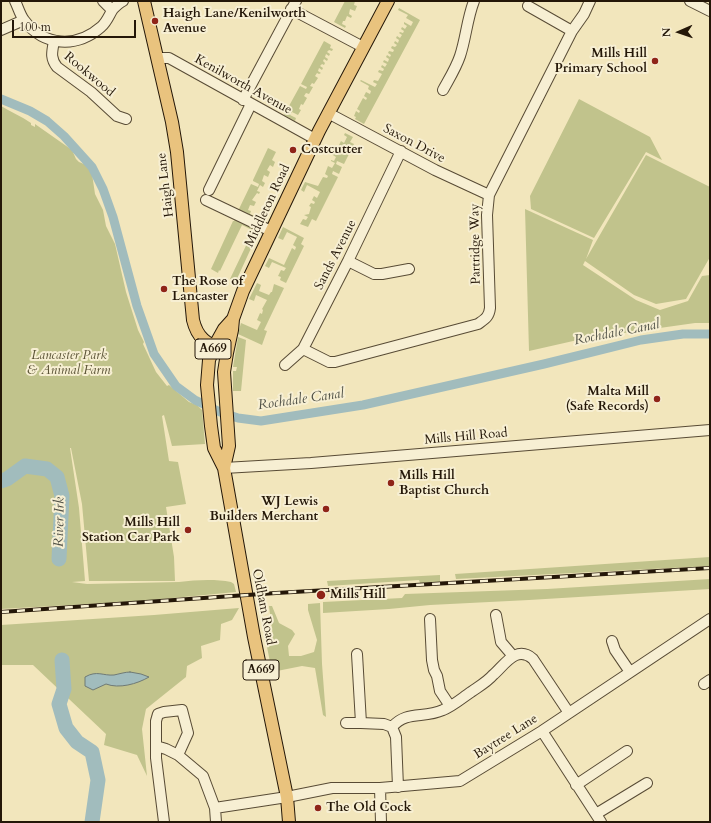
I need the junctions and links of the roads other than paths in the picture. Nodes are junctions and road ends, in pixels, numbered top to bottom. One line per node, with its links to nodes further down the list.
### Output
1 (14, 1): 13 (street)
2 (103, 1): 11 (street)
3 (122, 1): 11 (street)
4 (144, 1): 18 (main road, Haigh Lane)
5 (388, 1): 17 (main road, Middleton Road / A669)
6 (474, 1): 19 (street)
7 (590, 1): 15 (street, Partridge Way)
8 (690, 1): 12 (street)
9 (293, 5): 17 (street); 20 (street)
10 (528, 6): 15 (street)
11 (112, 10): 16 (street)
12 (710, 11)
13 (24, 20): 14 (street); 16 (street)
14 (1, 30)
15 (572, 31): 26 (street, Partridge Way)
16 (54, 41): 22 (street, Rookwood)
17 (363, 47): 21 (main road, Middleton Road / A669)
18 (158, 58): 20 (street, Kenilworth Avenue); 32 (main road, Haigh Lane)
19 (443, 90)
20 (247, 102): 23 (street, Kenilworth Avenue); 25 (street)
21 (328, 114): 23 (main road, Middleton Road / A669); 24 (street, Saxon Drive)
22 (126, 119)
23 (315, 139): 28 (main road, Middleton Road / A669)
24 (401, 151): 26 (street, Saxon Drive); 29 (street, Sands Avenue)
25 (209, 190)
26 (489, 195): 33 (street, Partridge Way)
27 (206, 200): 28 (street)
28 (271, 231): 31 (main road, Middleton Road / A669)
29 (348, 261): 30 (street); 33 (street, Sands Avenue)
30 (409, 269)
31 (232, 319): 32 (main road, Middleton Road / A669); 34 (main road, Middleton Road / A669)
32 (214, 347): 34 (main road, Haigh Lane); 37 (main road, Middleton Road / A669)
33 (303, 349): 35 (street, Sands Avenue)
34 (226, 353): 37 (main road, Middleton Road / A669)
35 (285, 365)
36 (710, 430): 37 (street, Mills Hill Road)
37 (224, 468): 58 (main road, Oldham Road / A669)
38 (496, 615): 43 (street)
39 (710, 619): 44 (street, Baytree Lane)
40 (430, 620): 45 (street)
41 (612, 641): 44 (street)
42 (357, 654): 48 (street)
43 (513, 656): 45 (street); 46 (street)
44 (630, 672): 46 (street, Baytree Lane)
45 (450, 706): 49 (street)
46 (569, 713): 50 (street, Baytree Lane)
47 (346, 723): 48 (street)
48 (361, 723): 49 (street)
49 (392, 727): 56 (street)
50 (542, 731): 55 (street); 56 (street, Baytree Lane)
51 (156, 746): 53 (street); 53 (street); 61 (street)
52 (627, 751): 55 (street)
53 (178, 755): 59 (street)
54 (647, 783): 60 (street)
55 (576, 785): 60 (street)
56 (398, 786): 57 (street, Baytree Lane)
57 (380, 788): 58 (street, Baytree Lane); 64 (street)
58 (287, 797): 59 (street, Baytree Lane); 63 (main road, Oldham Road / A669)
59 (216, 808): 62 (street)
60 (599, 818)
61 (164, 822)
62 (216, 822)
63 (289, 822)
64 (381, 822)

